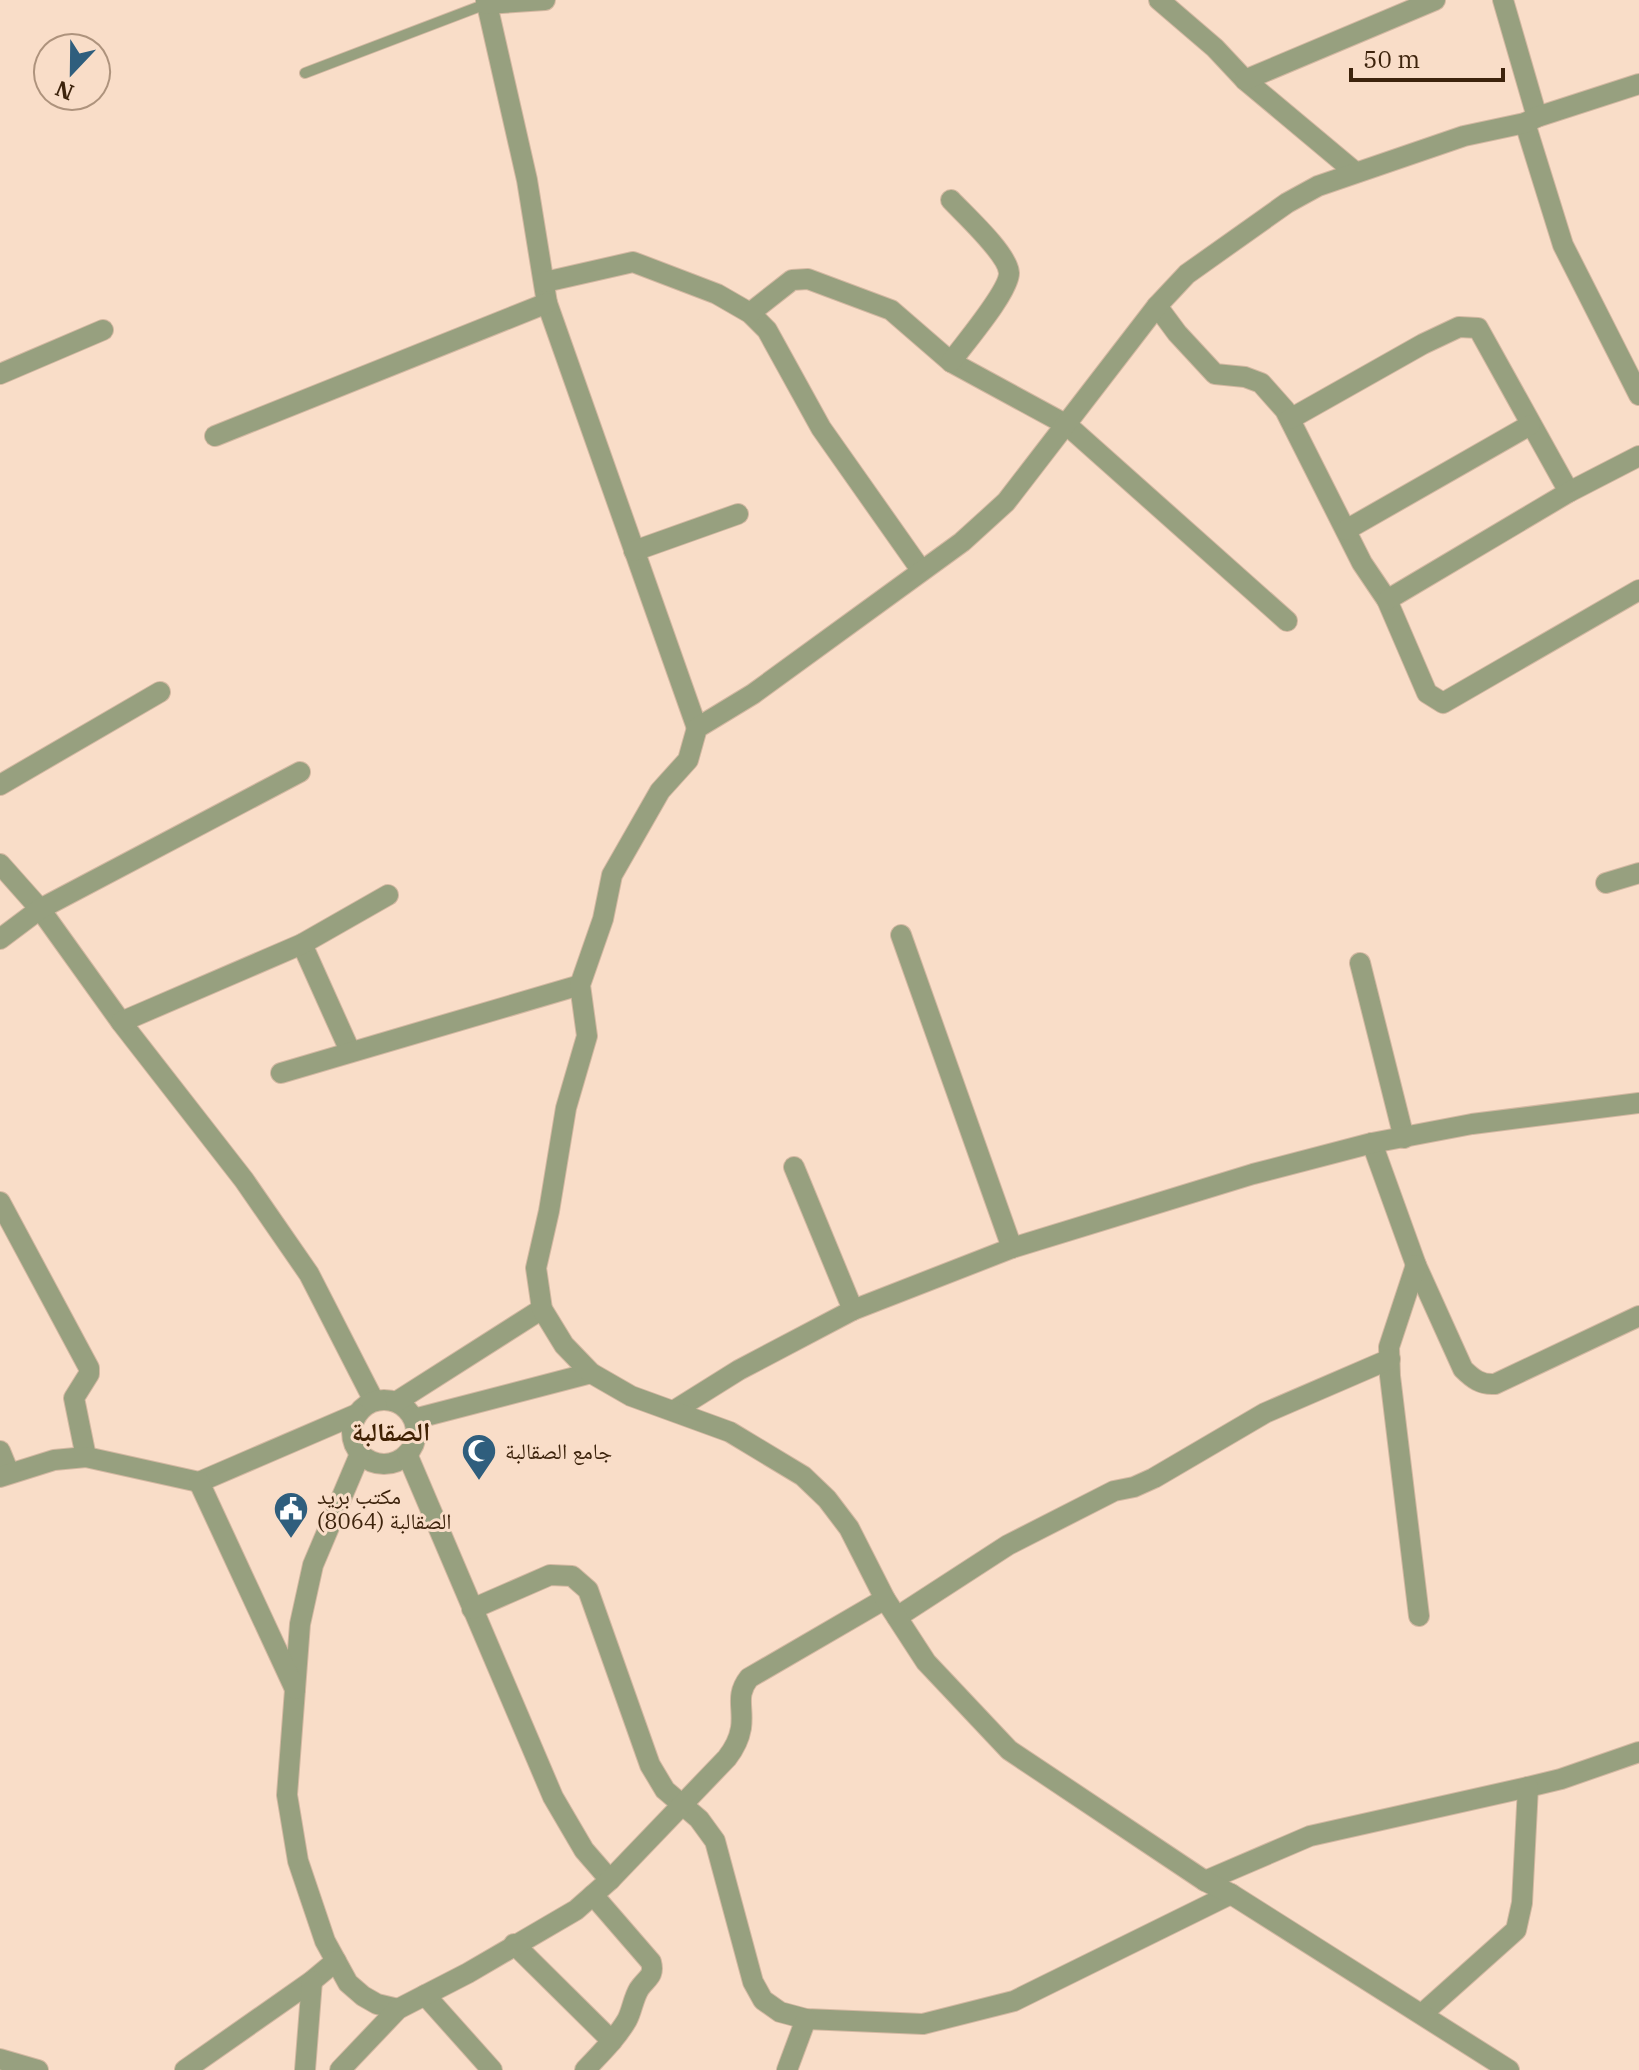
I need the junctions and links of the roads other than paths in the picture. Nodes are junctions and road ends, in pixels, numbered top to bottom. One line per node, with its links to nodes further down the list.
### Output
1 (545, 0): 5 (street)
2 (1159, 0): 7 (street)
3 (1435, 0): 7 (street)
4 (1503, 0): 9 (street)
5 (486, 2): 6 (lane); 12 (street)
6 (305, 73)
7 (1245, 80): 10 (street)
8 (1639, 84): 9 (street)
9 (1531, 120): 10 (street); 18 (street)
10 (1355, 172): 13 (street)
11 (951, 200): 16 (street)
12 (546, 292): 14 (street); 22 (street); 27 (street)
13 (1157, 306): 19 (street); 20 (street)
14 (750, 313): 16 (street); 28 (street)
15 (103, 330): 17 (street)
16 (951, 362): 20 (street)
17 (0, 374)
18 (1639, 395)
19 (1290, 419): 21 (street); 26 (street)
20 (1067, 425): 28 (street); 31 (street)
21 (1530, 425): 24 (street); 26 (street)
22 (215, 436)
23 (1639, 456): 24 (street)
24 (1569, 492): 30 (street)
25 (738, 514): 27 (street)
26 (1346, 530): 30 (street)
27 (634, 551): 33 (street)
28 (921, 570): 33 (street)
29 (1639, 590): 30 (street)
30 (1387, 600)
31 (1287, 621)
32 (160, 692): 35 (street)
33 (697, 728): 45 (street)
34 (300, 772): 40 (street)
35 (0, 785)
36 (0, 864): 40 (street)
37 (1639, 873): 38 (street)
38 (1606, 883)
39 (388, 895): 43 (street)
40 (40, 909): 42 (street); 46 (street)
41 (901, 935): 54 (street)
42 (0, 939)
43 (302, 944): 46 (street); 47 (street)
44 (1360, 963): 50 (street)
45 (580, 985): 47 (street); 56 (street)
46 (121, 1022): 61 (street)
47 (350, 1051): 48 (street)
48 (281, 1073)
49 (1639, 1103): 50 (street)
50 (1404, 1138): 51 (street)
51 (1372, 1143): 54 (street); 55 (street)
52 (794, 1167): 57 (street)
53 (0, 1202): 69 (street)
54 (1012, 1248): 57 (street)
55 (1416, 1265): 58 (street); 59 (street)
56 (542, 1309): 60 (street); 62 (street)
57 (853, 1310): 63 (street)
58 (1639, 1316)
59 (1390, 1359): 74 (street); 75 (street)
60 (591, 1373): 63 (street); 65 (street)
61 (374, 1401): 62 (street); 64 (street)
62 (396, 1402): 65 (street)
63 (675, 1410): 72 (street)
64 (357, 1414): 67 (street); 71 (street)
65 (414, 1419): 68 (street)
66 (0, 1451): 70 (street)
67 (360, 1454): 68 (street); 76 (street)
68 (407, 1454): 73 (street)
69 (86, 1457): 70 (street); 71 (street)
70 (4, 1475)
71 (199, 1482): 76 (street)
72 (885, 1599): 75 (street); 79 (street)
73 (472, 1609): 79 (street); 80 (street)
74 (1419, 1616)
75 (897, 1617): 81 (street)
76 (295, 1690): 85 (street)
77 (1639, 1752): 78 (street)
78 (1528, 1787): 81 (street); 89 (street)
79 (683, 1805): 80 (street); 90 (street)
80 (610, 1880): 83 (street)
81 (1205, 1881): 82 (street)
82 (1231, 1894): 89 (street); 90 (street)
83 (593, 1895): 84 (street); 91 (street)
84 (514, 1944): 87 (street); 91 (street)
85 (336, 1961): 86 (street); 88 (street)
86 (312, 1981): 93 (street); 96 (street)
87 (425, 1995): 88 (street); 97 (street)
88 (398, 2009): 94 (street)
89 (1422, 2014): 100 (street)
90 (806, 2019): 99 (street)
91 (612, 2041): 98 (street)
92 (0, 2059): 95 (street)
93 (200, 2066)
94 (350, 2067)
95 (38, 2070)
96 (305, 2070)
97 (492, 2070)
98 (585, 2070)
99 (787, 2070)
100 (1509, 2070)

